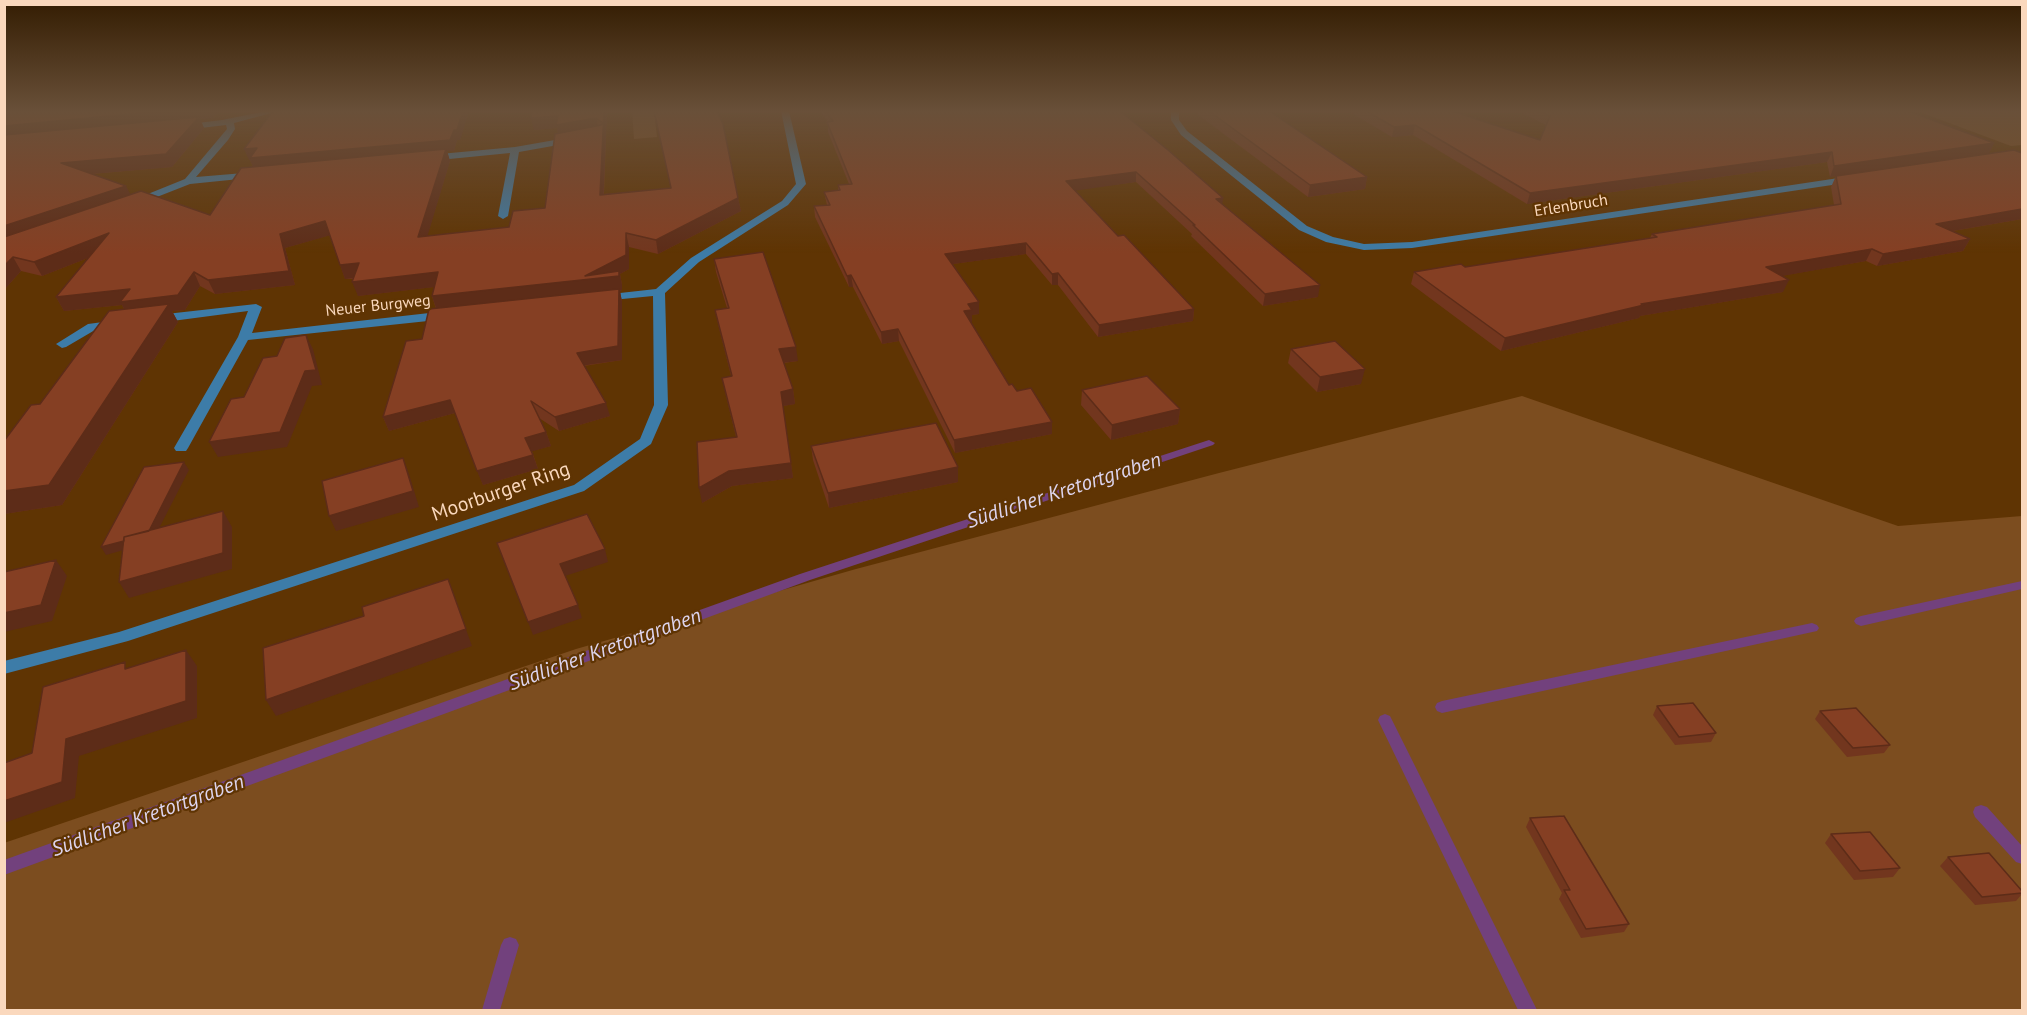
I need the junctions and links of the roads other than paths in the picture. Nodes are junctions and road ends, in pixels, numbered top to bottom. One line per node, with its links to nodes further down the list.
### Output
1 (208, 158): 9 (street)
2 (420, 158): 6 (street)
3 (513, 158): 11 (street)
4 (795, 158): 12 (street)
5 (1216, 158): 8 (street, Erlenbruch)
6 (413, 159)
7 (266, 174): 9 (street)
8 (1858, 178)
9 (188, 181): 10 (street)
10 (127, 205)
11 (503, 216)
12 (659, 292): 13 (street); 18 (street, Moorburger Ring)
13 (589, 300)
14 (460, 314): 15 (street, Neuer Burgweg)
15 (244, 337): 16 (street); 17 (street)
16 (62, 344)
17 (181, 448)
18 (4, 668)

